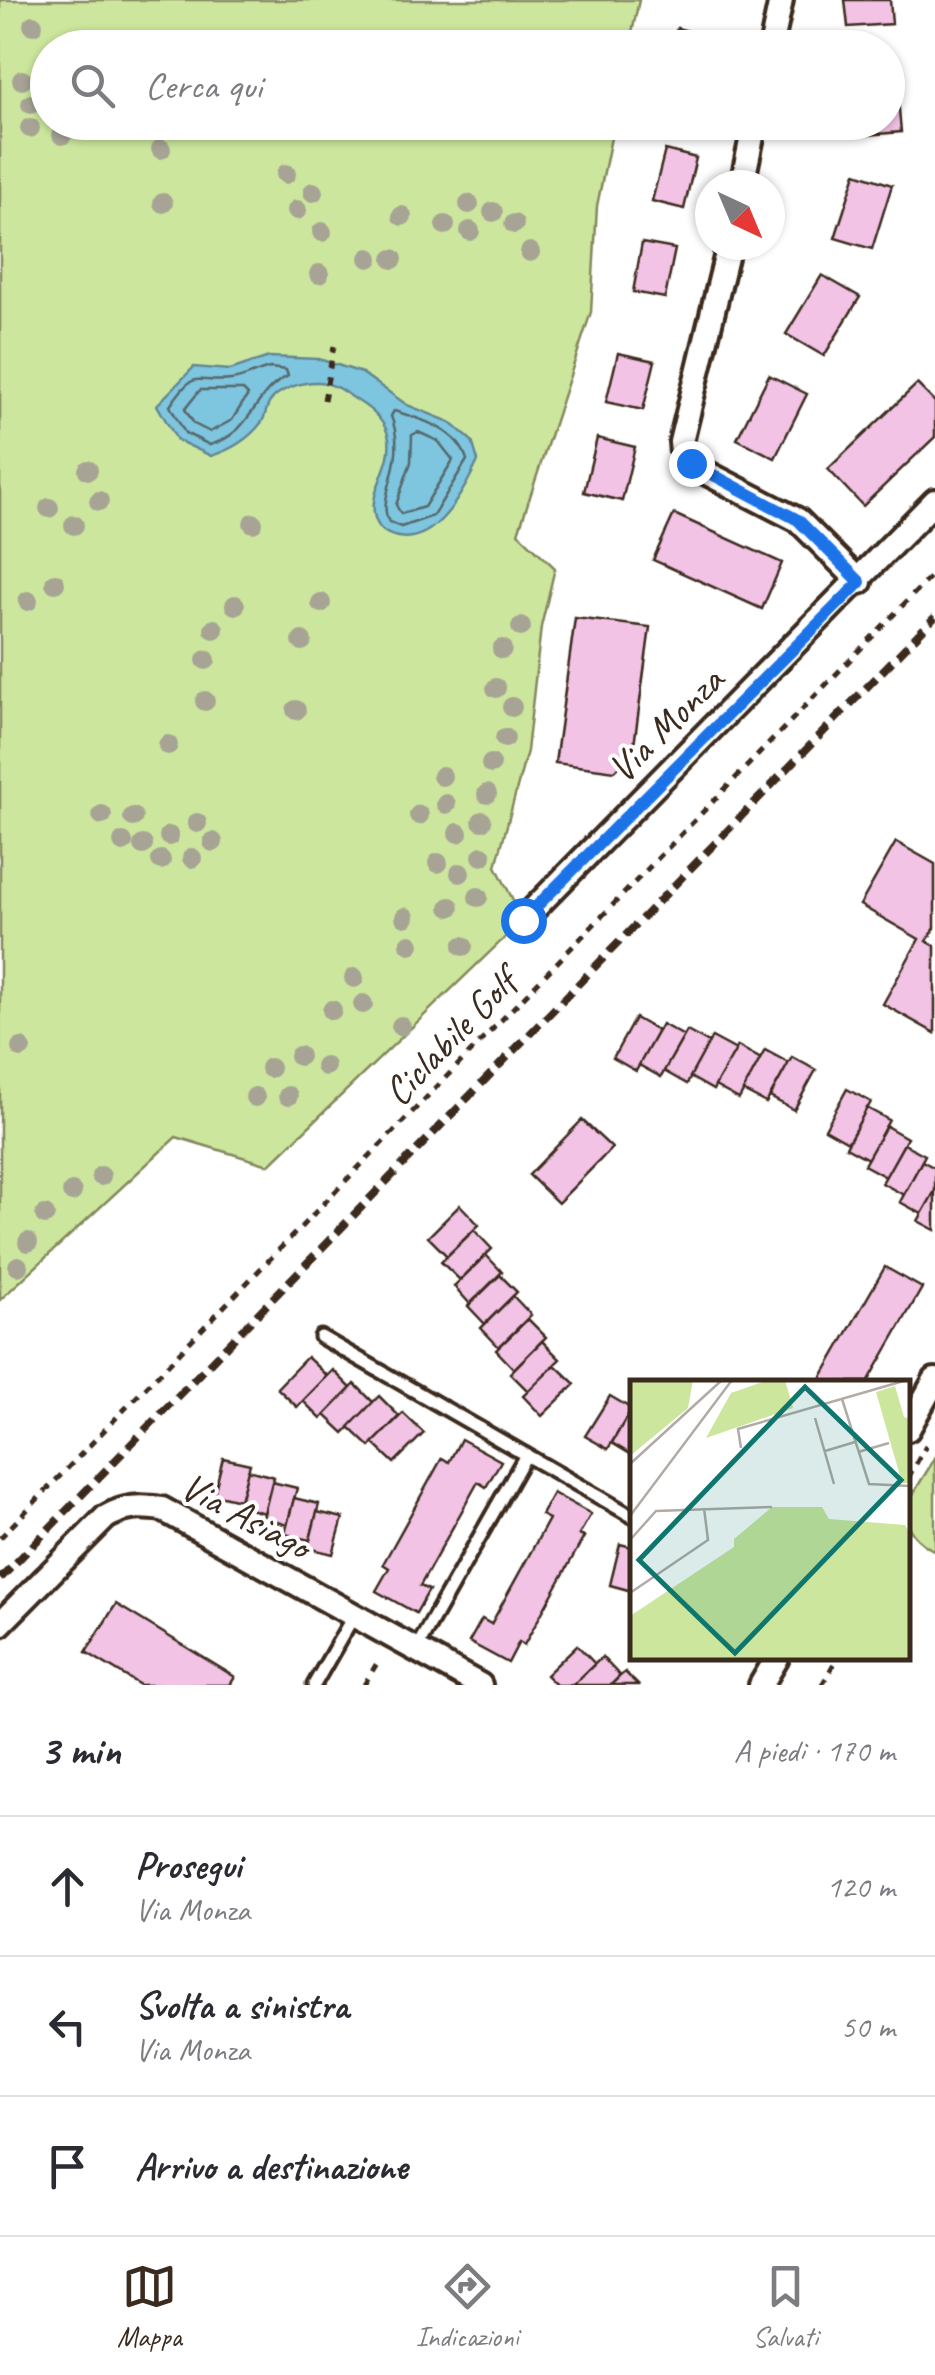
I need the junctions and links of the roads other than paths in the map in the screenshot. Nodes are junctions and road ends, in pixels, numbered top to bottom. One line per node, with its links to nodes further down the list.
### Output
1 (782, 0): 2 (street)
2 (775, 30)
3 (751, 140): 4 (street)
4 (745, 170)
5 (725, 260): 7 (street)
6 (935, 502): 7 (street, Via Monza)
7 (860, 582): 8 (street, Via Monza)
8 (523, 920)
9 (322, 1338): 12 (lane)
10 (935, 1380): 11 (street)
11 (910, 1424)
12 (526, 1455): 13 (lane); 16 (lane)
13 (630, 1515)
14 (354, 1615): 15 (street, Via Asiago); 16 (street, Via Asiago); 18 (lane)
15 (0, 1624)
16 (416, 1649): 19 (street, Via Asiago)
17 (776, 1660): 20 (street)
18 (314, 1685)
19 (480, 1685)
20 (761, 1685)

